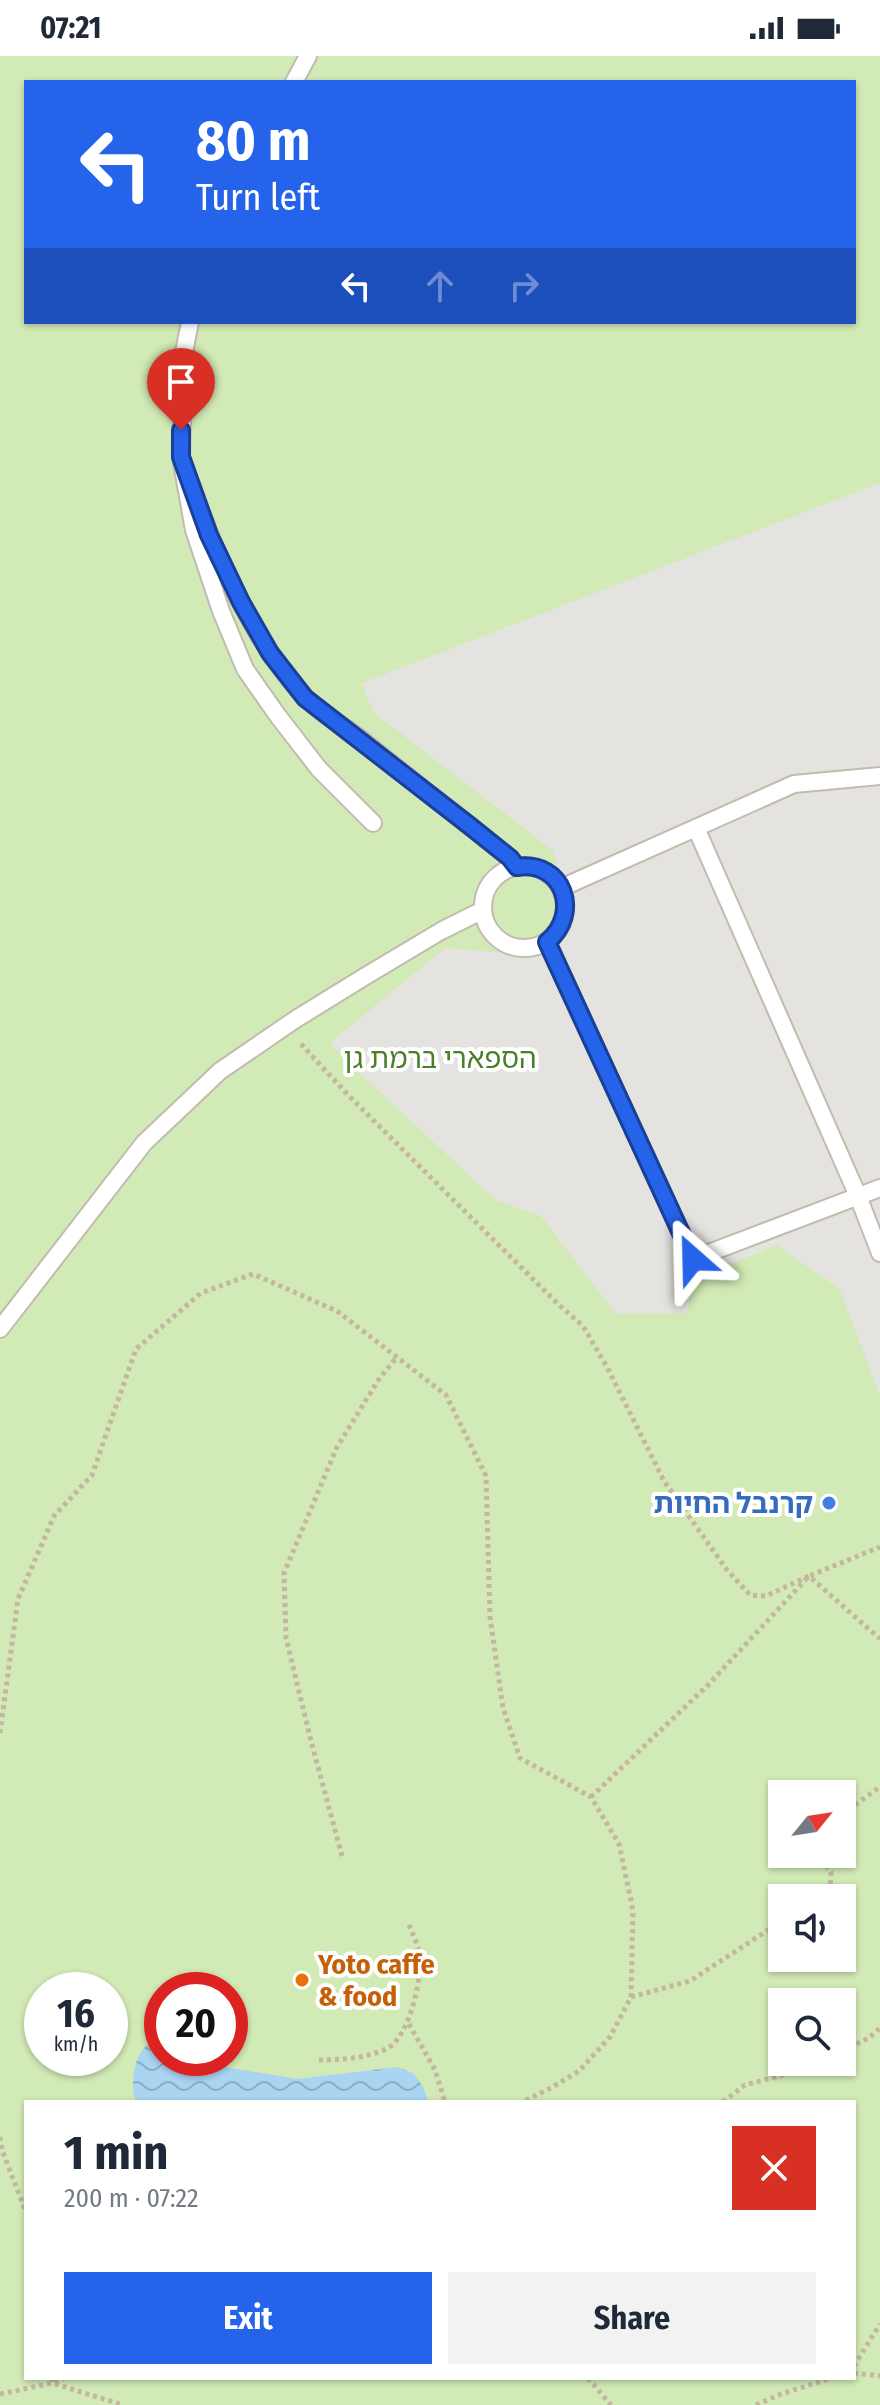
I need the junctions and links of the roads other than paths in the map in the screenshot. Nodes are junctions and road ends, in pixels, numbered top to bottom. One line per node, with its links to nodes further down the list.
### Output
1 (308, 56): 2 (lane)
2 (295, 80)
3 (190, 324): 4 (lane)
4 (181, 457): 6 (lane); 8 (lane)
5 (880, 776): 7 (lane)
6 (373, 823)
7 (696, 828): 9 (lane); 13 (lane)
8 (517, 867): 9 (lane); 10 (lane)
9 (561, 888): 11 (lane)
10 (483, 910): 11 (lane); 15 (lane)
11 (547, 942): 13 (lane)
12 (880, 1188): 13 (lane)
13 (858, 1196): 14 (lane)
14 (880, 1253)
15 (0, 1329)

